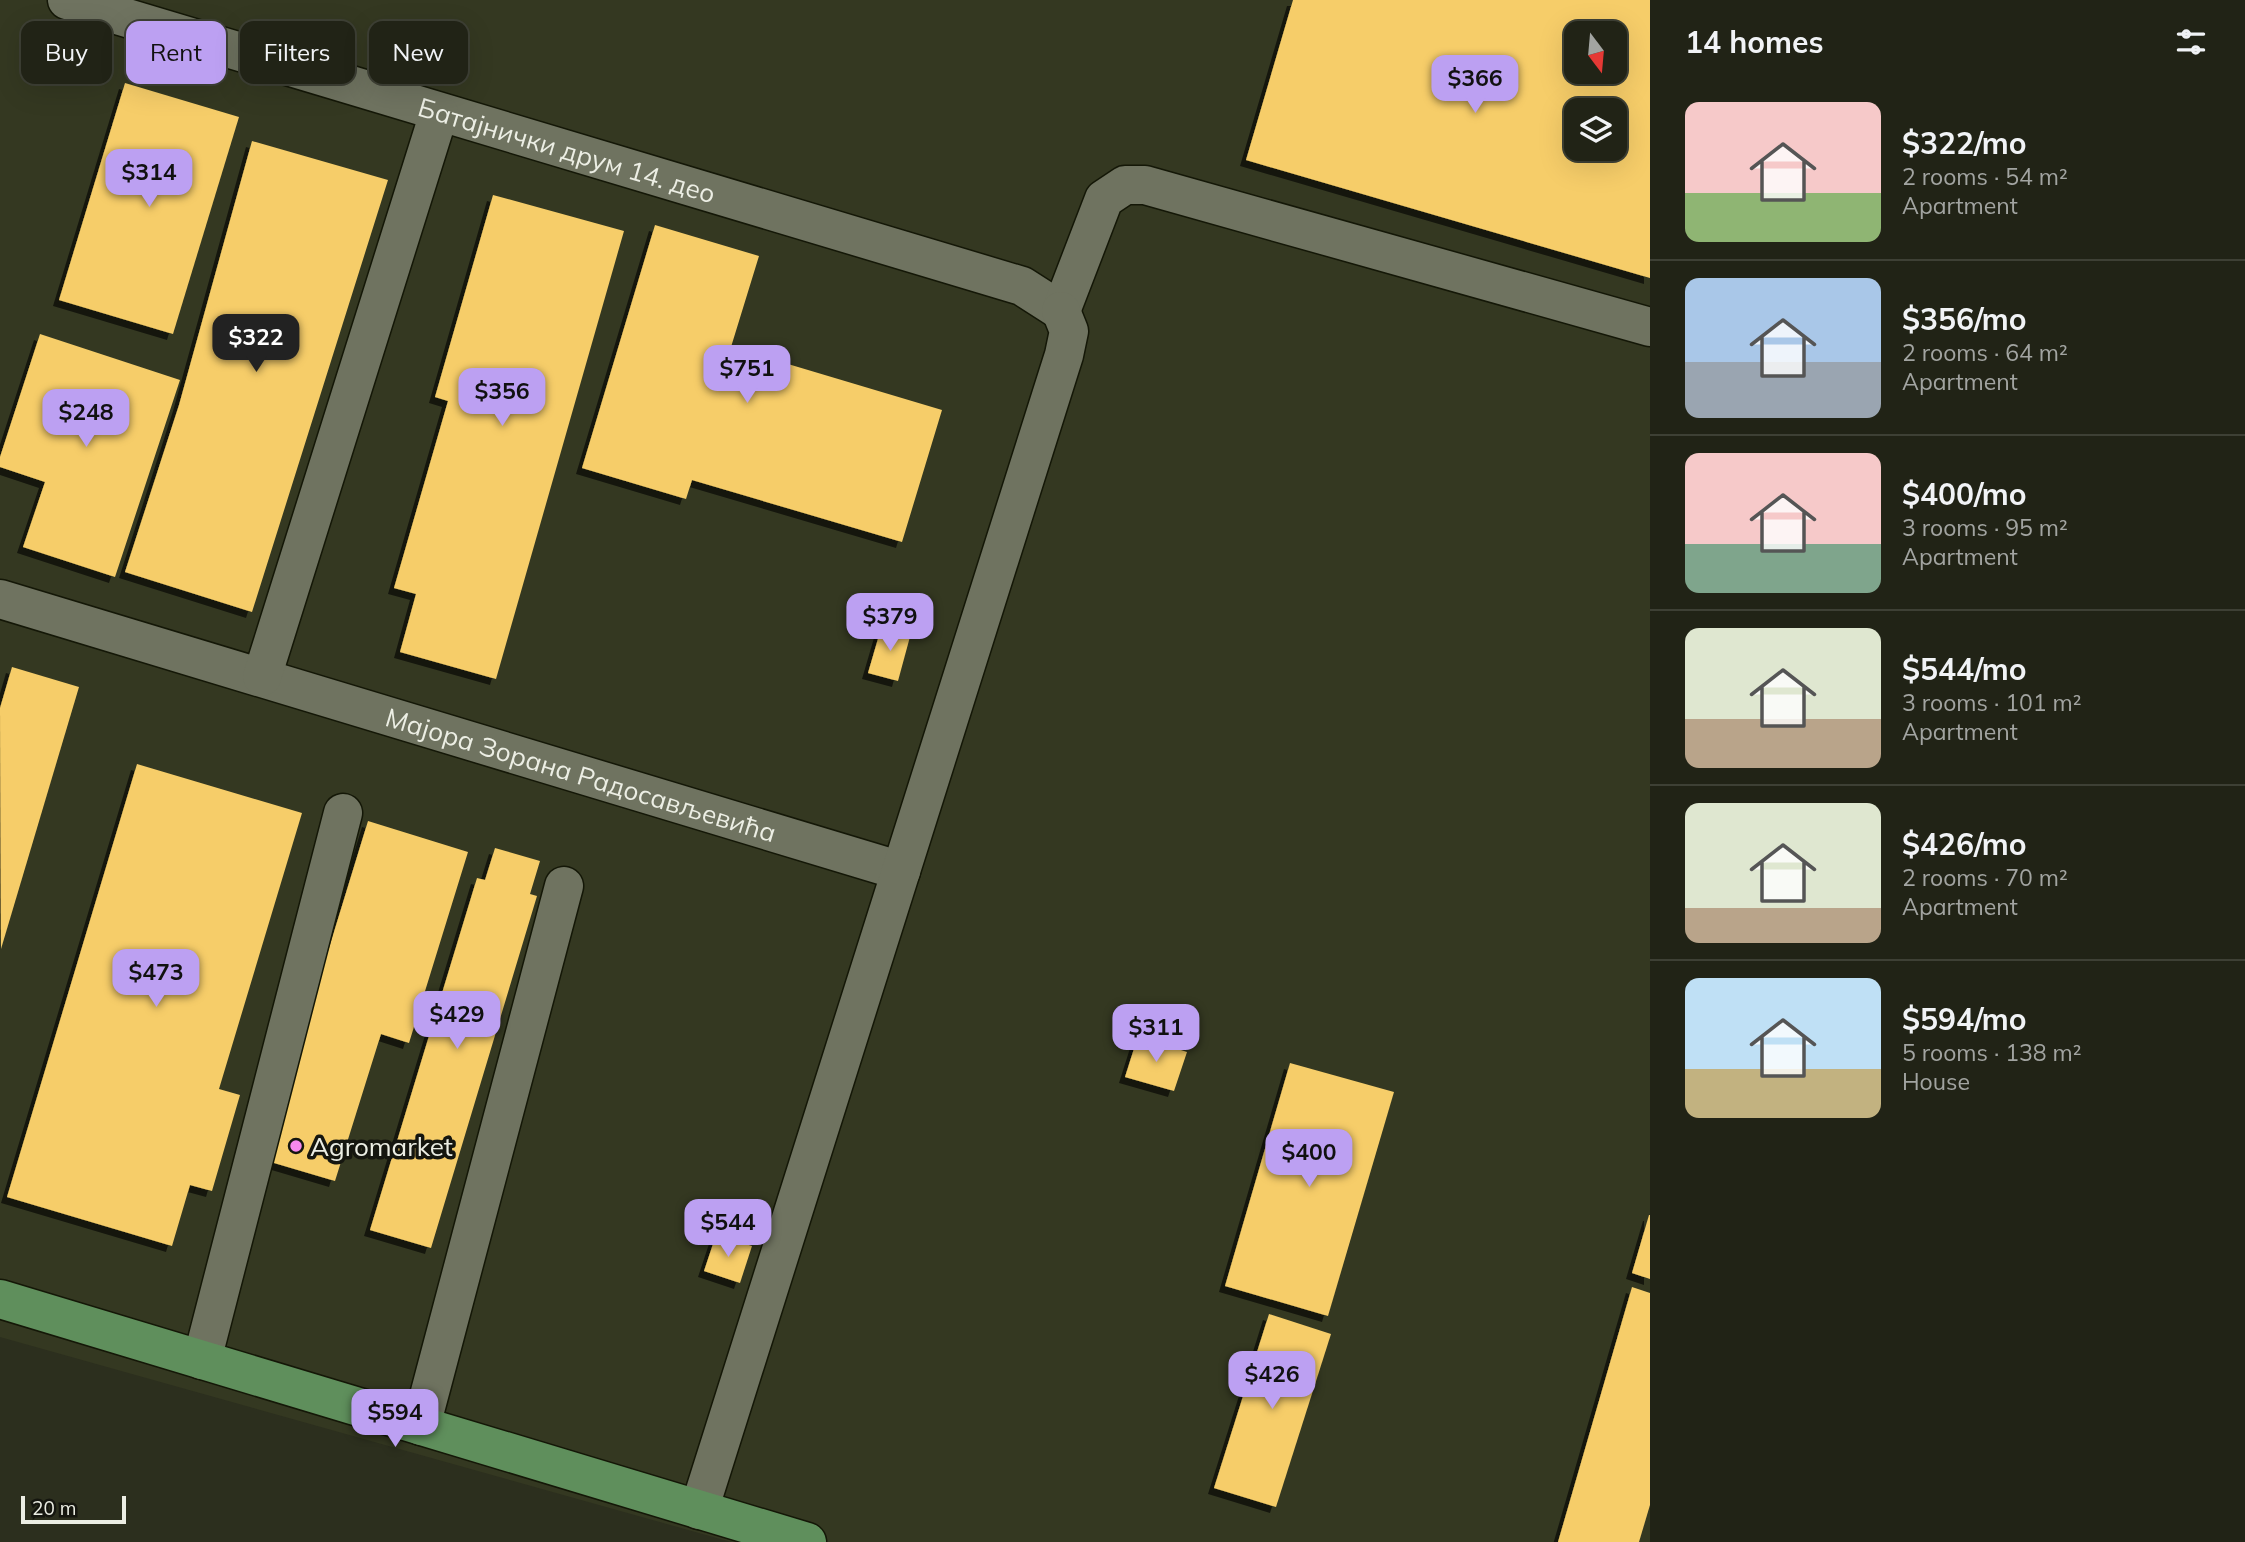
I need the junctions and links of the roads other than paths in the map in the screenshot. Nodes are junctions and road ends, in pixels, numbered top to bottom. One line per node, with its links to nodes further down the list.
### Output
1 (66, 0): 2 (lane, Батајнички друм 14. део)
2 (439, 113): 3 (lane, Батајнички друм 14. део); 6 (lane)
3 (1060, 310): 4 (lane); 8 (lane)
4 (1650, 327)
5 (0, 599): 6 (lane, Мајора Зорана Радосављевића)
6 (262, 677): 8 (lane, Мајора Зорана Радосављевића)
7 (343, 813): 11 (lane)
8 (901, 871): 13 (lane)
9 (564, 886): 12 (lane)
10 (0, 1300): 11 (main road)
11 (202, 1360): 12 (main road)
12 (421, 1426): 13 (main road)
13 (699, 1510): 14 (main road)
14 (807, 1542)

